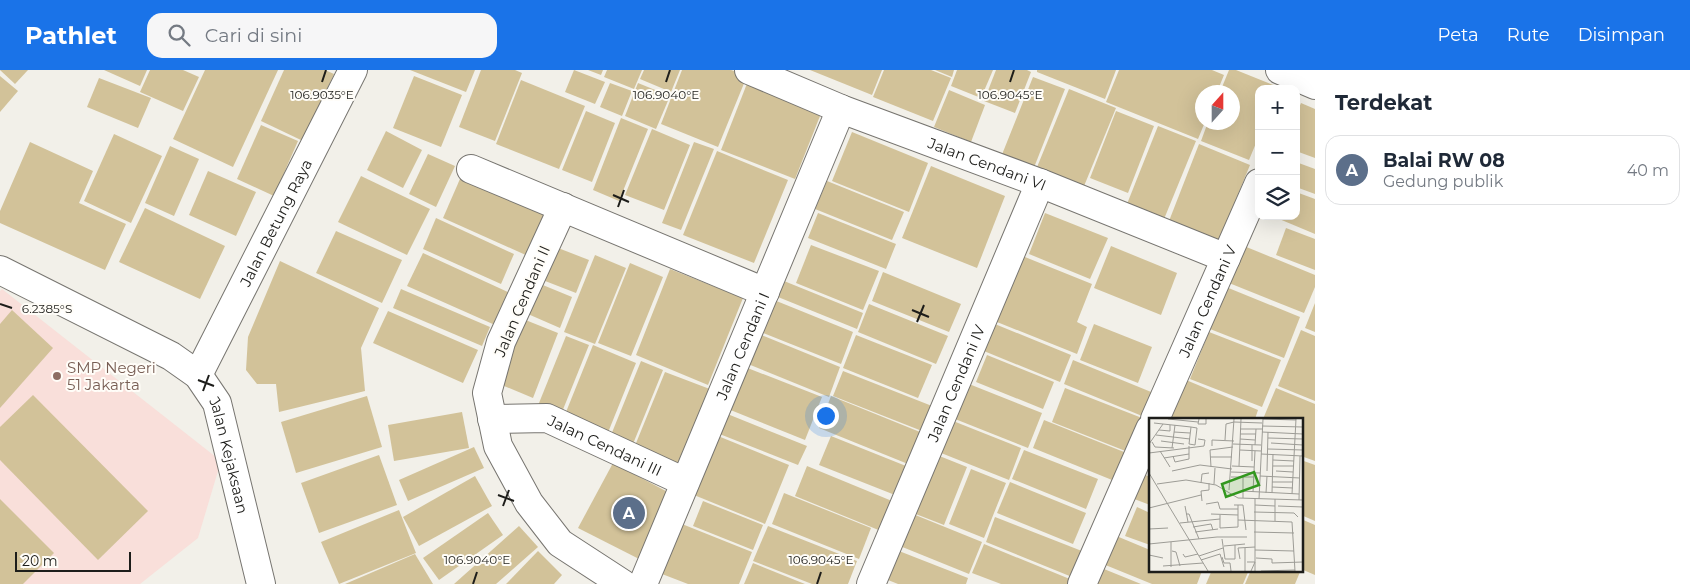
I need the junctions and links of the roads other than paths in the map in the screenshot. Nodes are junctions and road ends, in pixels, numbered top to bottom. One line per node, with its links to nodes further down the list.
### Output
1 (353, 70): 11 (street, Jalan Betung Raya)
2 (748, 70): 3 (street, Jalan Cendani VI)
3 (841, 108): 5 (street, Jalan Cendani VI); 10 (street, Jalan Cendani I)
4 (472, 169): 7 (street)
5 (1040, 184): 8 (street, Jalan Cendani VI); 19 (street, Jalan Cendani IV)
6 (1255, 193): 8 (street, Jalan Cendani V)
7 (563, 207): 10 (street); 13 (street, Jalan Cendani II)
8 (1226, 258): 12 (street, Jalan Cendani V)
9 (0, 270): 11 (street, Jalan Kejaksaan)
10 (765, 292): 15 (street, Jalan Cendani I)
11 (198, 375): 16 (street, Jalan Kejaksaan)
12 (1155, 418)
13 (492, 419): 15 (street, Jalan Cendani III); 17 (street, Jalan Cendani II)
14 (1149, 431): 20 (street)
15 (686, 482): 18 (street, Jalan Cendani I)
16 (261, 584)
17 (623, 584)
18 (643, 584)
19 (871, 584)
20 (1082, 584)

